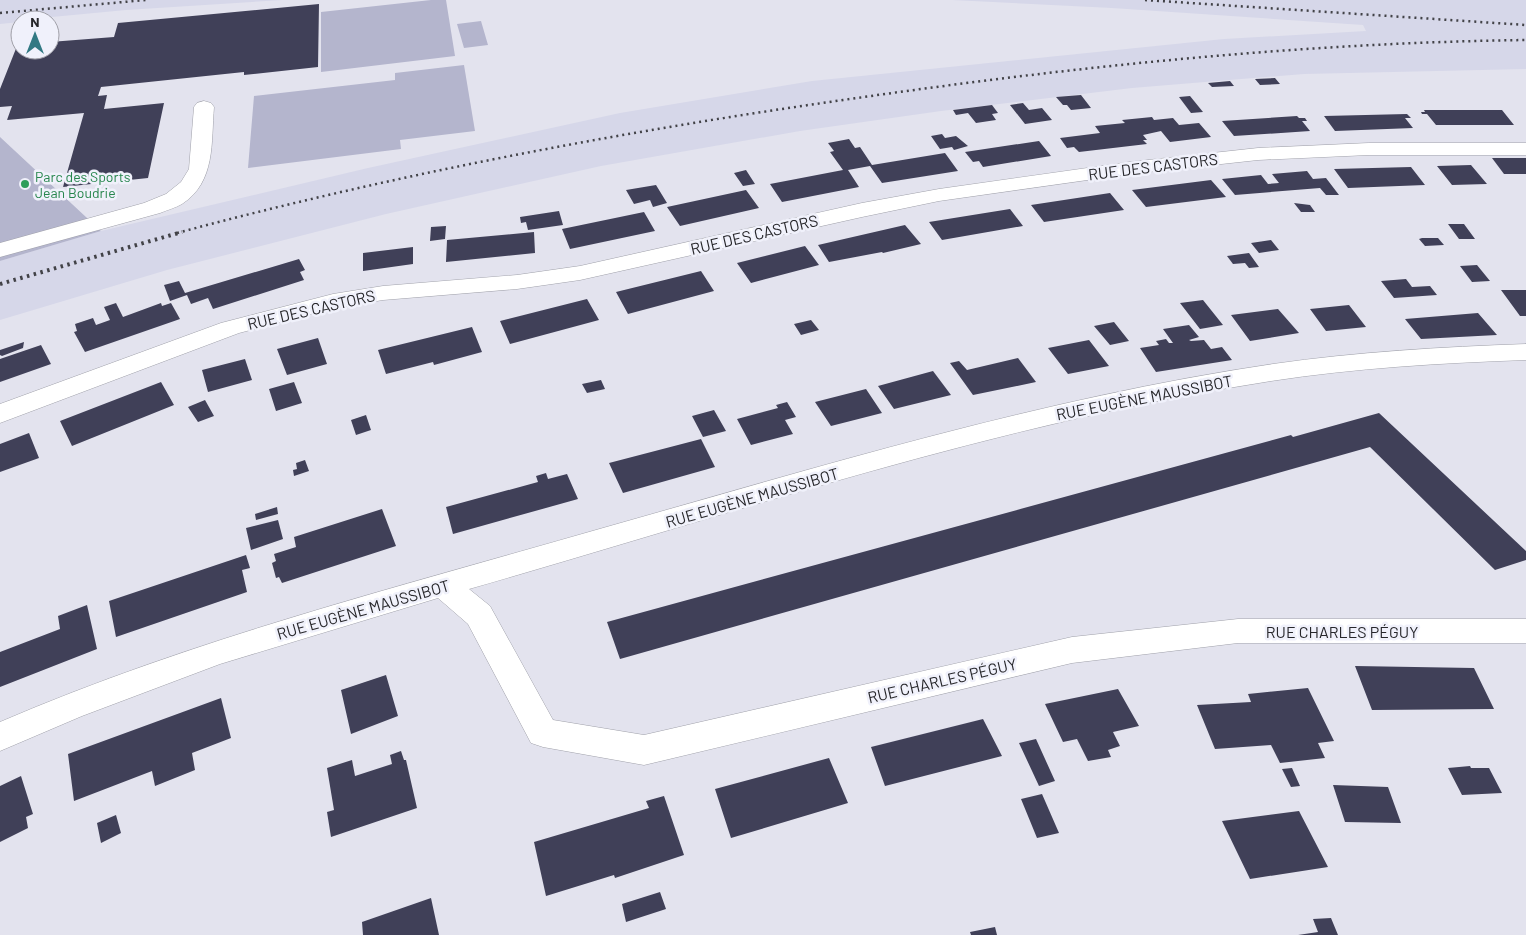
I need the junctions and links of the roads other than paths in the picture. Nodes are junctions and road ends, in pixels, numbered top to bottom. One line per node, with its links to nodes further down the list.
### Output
1 (204, 107): 3 (street)
2 (1526, 149): 5 (street, RUE DES CASTORS)
3 (0, 250)
4 (1526, 352): 6 (street, RUE EUGÈNE MAUSSIBOT)
5 (0, 414)
6 (443, 585): 7 (street, RUE CHARLES PÉGUY); 8 (street, RUE EUGÈNE MAUSSIBOT)
7 (1526, 631)
8 (0, 736)

